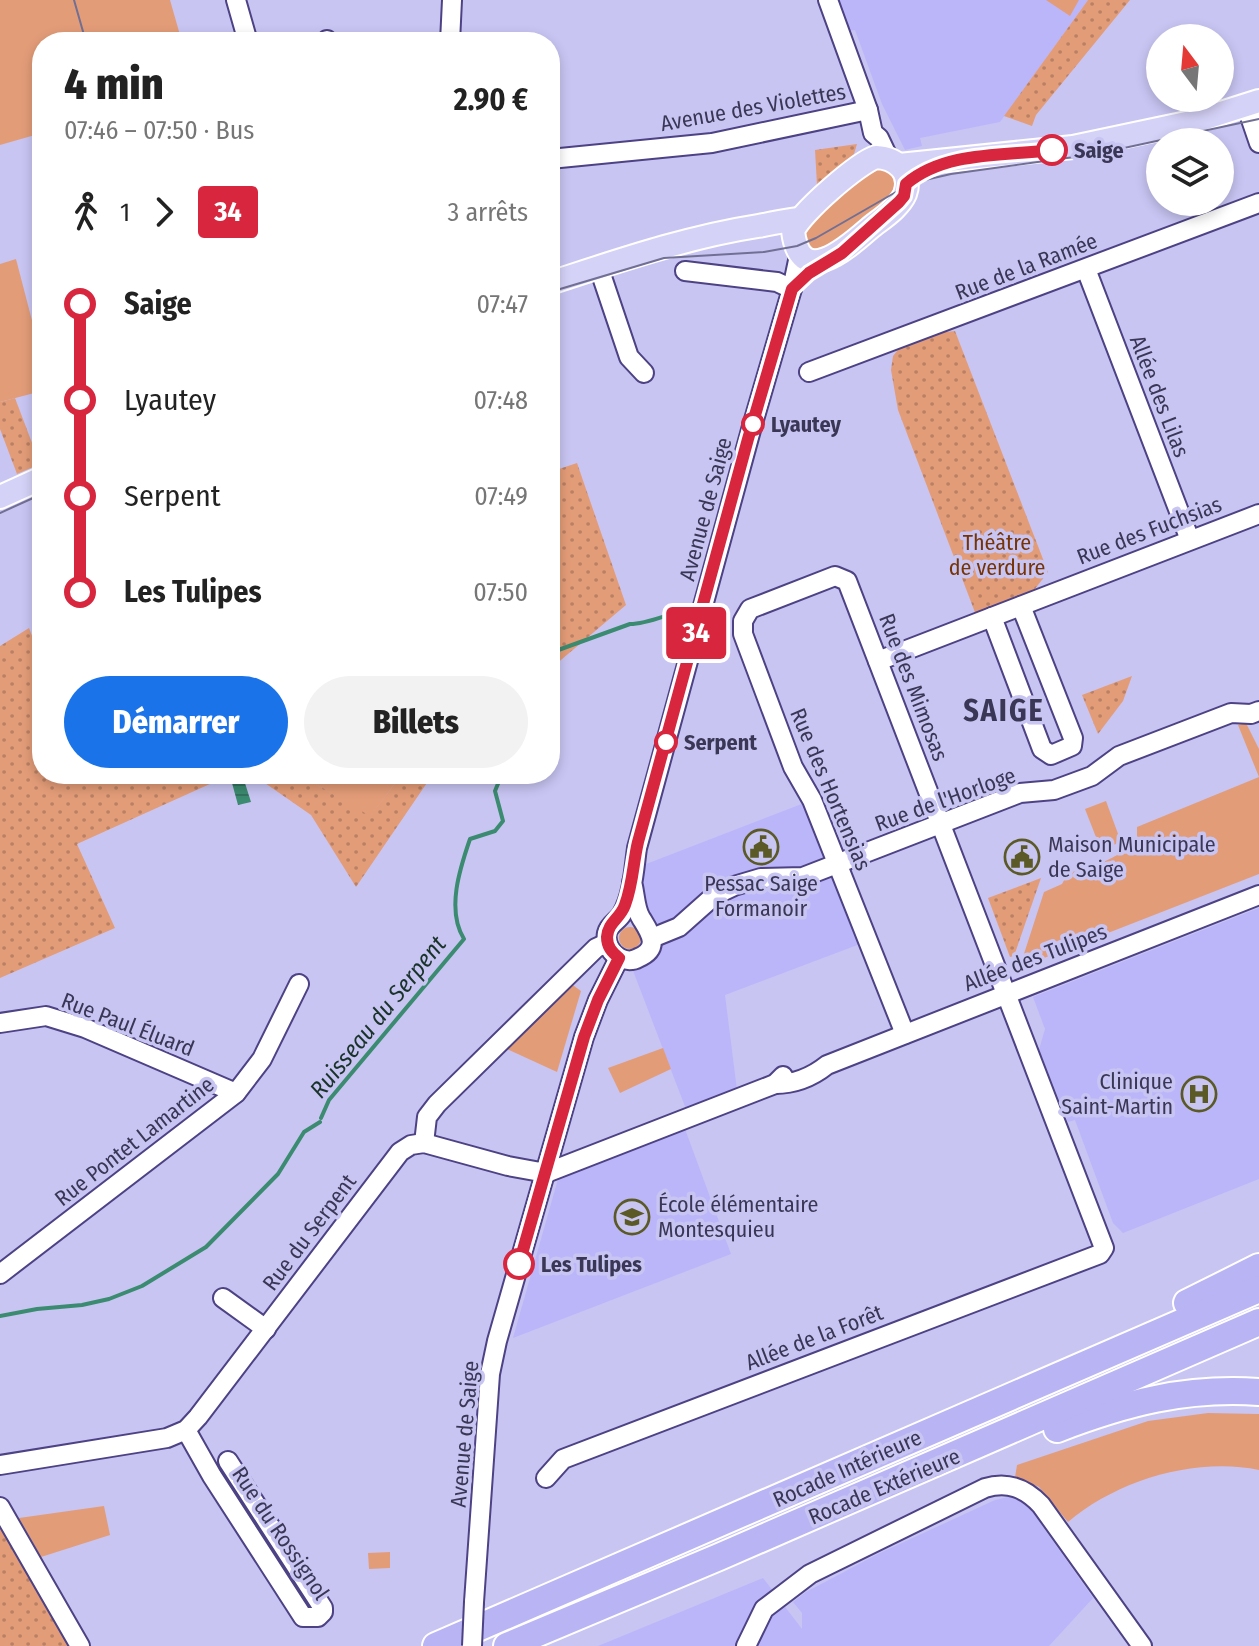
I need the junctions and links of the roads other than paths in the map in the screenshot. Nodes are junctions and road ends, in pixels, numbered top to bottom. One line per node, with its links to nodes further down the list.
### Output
1 (236, 0): 4 (street)
2 (452, 0): 5 (street)
3 (828, 0): 7 (street)
4 (245, 32)
5 (450, 32)
6 (1253, 108): 8 (street); 10 (main road)
7 (868, 110): 9 (street, Avenue des Violettes); 10 (street)
8 (1259, 143)
9 (560, 158)
10 (890, 166): 12 (main road); 13 (main road)
11 (1259, 203): 15 (street, Rue de la Ramée)
12 (797, 234): 13 (main road); 14 (main road); 18 (street, Avenue de Saige)
13 (828, 261): 18 (street)
14 (599, 268): 17 (main road); 20 (street)
15 (1086, 269): 19 (street, Rue de la Ramée); 24 (street, Allée des Lilas)
16 (685, 271): 18 (street)
17 (560, 280)
18 (792, 289): 32 (street, Avenue de Saige)
19 (809, 372)
20 (644, 373)
21 (32, 483): 22 (main road)
22 (0, 497)
23 (1259, 514): 24 (street, Rue des Fuchsias)
24 (1190, 540): 26 (street, Rue des Fuchsias)
25 (798, 591): 28 (street, Rue des Mimosas); 31 (street, Rue des Hortensias)
26 (1021, 606): 27 (street, Rue des Fuchsias); 27 (street)
27 (992, 617): 28 (street, Rue des Fuchsias)
28 (878, 661): 30 (street, Rue des Mimosas)
29 (1259, 711): 30 (street, Rue de l'Horloge)
30 (942, 824): 31 (street, Rue de l'Horloge); 39 (street, Rue des Mimosas)
31 (837, 864): 36 (street, Rue de l'Horloge); 41 (street, Rue des Hortensias)
32 (632, 882): 34 (street, Avenue de Saige); 35 (street, Avenue de Saige)
33 (1259, 895): 39 (street, Allée des Tulipes)
34 (621, 917): 35 (street); 37 (street, Avenue de Saige)
35 (641, 918): 36 (street, Avenue de Saige)
36 (652, 938): 37 (street)
37 (613, 951): 43 (street, Avenue de Saige); 44 (street)
38 (299, 984): 42 (street, Rue Pontet Lamartine)
39 (1006, 994): 41 (street, Allée des Tulipes); 47 (street, Rue des Mimosas)
40 (0, 1023): 42 (street, Rue Paul Éluard)
41 (905, 1034): 45 (street, Allée des Tulipes)
42 (236, 1093): 49 (street, Rue Pontet Lamartine)
43 (554, 1140): 45 (street); 46 (street, Avenue de Saige)
44 (424, 1143): 46 (street); 53 (street, Rue du Serpent)
45 (583, 1159): 46 (street, Allée des Tulipes)
46 (546, 1173): 64 (street, Avenue de Saige, bridge)
47 (1104, 1248): 60 (street, Allée de la Forêt)
48 (1259, 1267): 54 (highway)
49 (0, 1274)
50 (1259, 1289): 54 (highway, Rocade Intérieure)
51 (223, 1298): 53 (street)
52 (1259, 1322): 57 (highway, Rocade Extérieure)
53 (266, 1329): 56 (street, Rue du Serpent)
54 (1084, 1365): 63 (highway, Rocade Intérieure)
55 (1259, 1392): 57 (highway)
56 (186, 1430): 58 (street, Rue du Rossignol); 59 (street)
57 (972, 1448): 65 (highway, Rocade Extérieure)
58 (228, 1461)
59 (0, 1465)
60 (546, 1478)
61 (0, 1507): 62 (street)
62 (80, 1646)
63 (436, 1646)
64 (472, 1646)
65 (507, 1646)
66 (746, 1646): 67 (street)
67 (1142, 1646)

